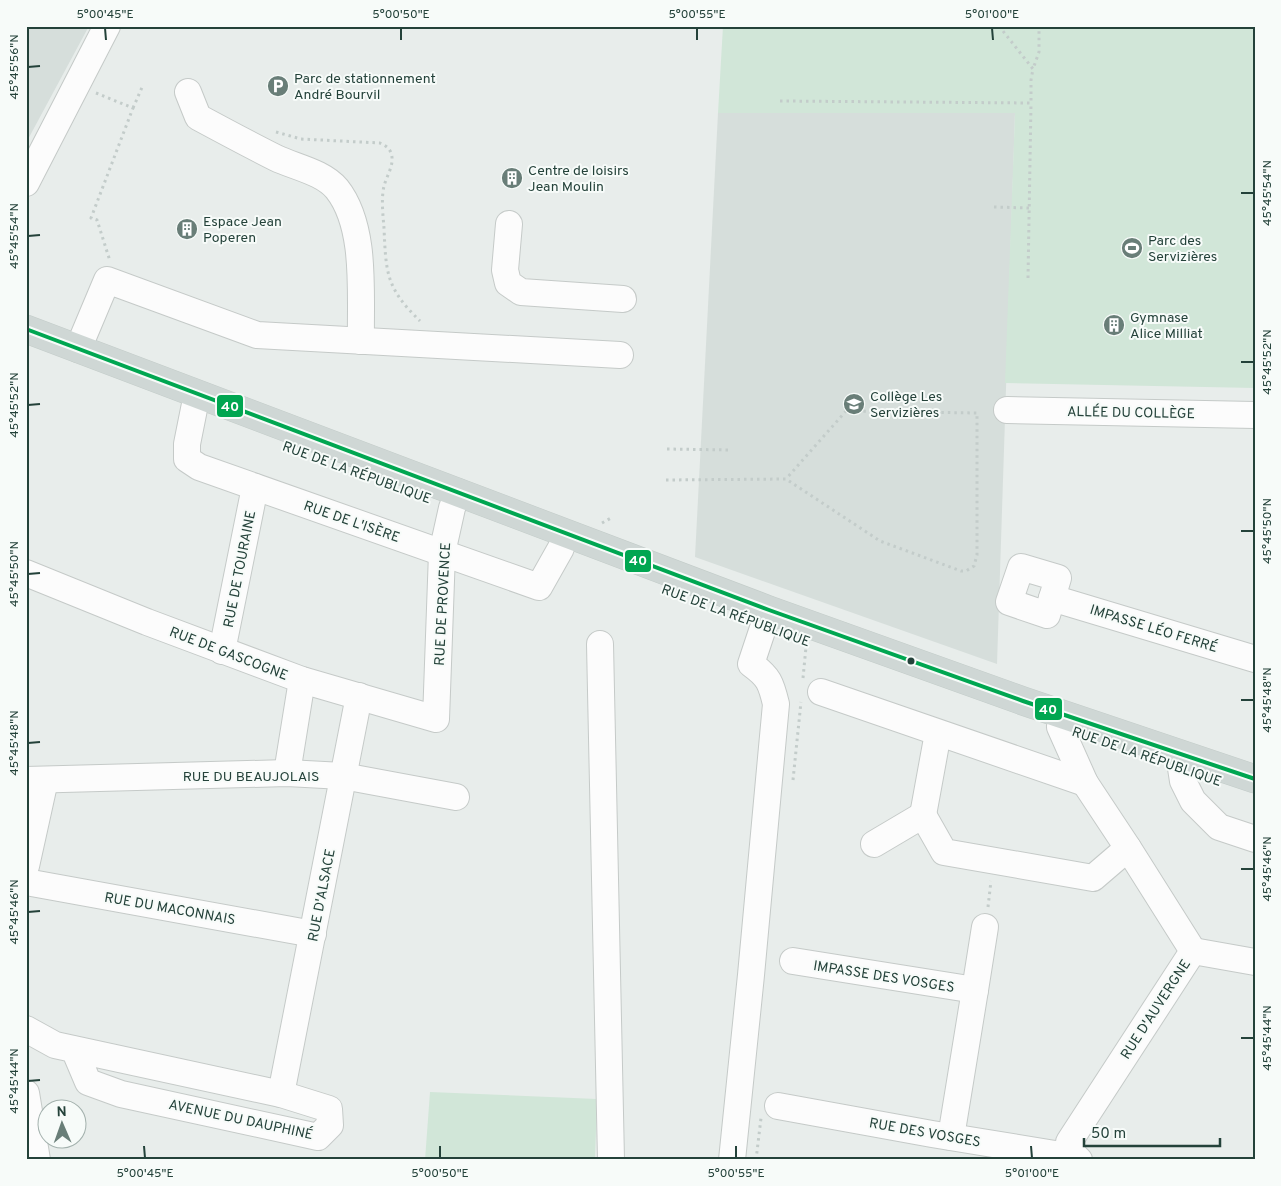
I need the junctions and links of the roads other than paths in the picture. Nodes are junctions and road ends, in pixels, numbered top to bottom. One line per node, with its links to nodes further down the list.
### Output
1 (107, 26): 3 (street)
2 (188, 92): 5 (street)
3 (26, 183)
4 (509, 224): 6 (street)
5 (360, 298): 8 (street); 9 (street)
6 (623, 299)
7 (26, 329): 11 (main road, RUE DE LA RÉPUBLIQUE)
8 (360, 341): 9 (street); 11 (street)
9 (408, 344): 12 (street)
10 (26, 346): 13 (main road, RUE DE LA RÉPUBLIQUE)
11 (78, 349): 13 (main road, RUE DE LA RÉPUBLIQUE)
12 (620, 355)
13 (195, 402): 16 (street, RUE DE L'ISÈRE); 17 (main road, RUE DE LA RÉPUBLIQUE)
14 (1007, 410): 15 (street, ALLÉE DU COLLÈGE)
15 (1255, 415)
16 (255, 487): 19 (street, RUE DE L'ISÈRE); 25 (street, RUE DE TOURAINE)
17 (455, 500): 18 (main road, RUE DE LA RÉPUBLIQUE); 19 (street, RUE DE PROVENCE); 22 (main road, RUE DE LA RÉPUBLIQUE)
18 (561, 548): 19 (street, RUE DE L'ISÈRE); 22 (main road, RUE DE LA RÉPUBLIQUE)
19 (442, 553): 30 (street, RUE DE PROVENCE)
20 (26, 573): 25 (street, RUE DE GASCOGNE)
21 (1052, 598): 26 (street, IMPASSE LÉO FERRÉ)
22 (767, 617): 24 (main road, RUE DE LA RÉPUBLIQUE); 63 (street)
23 (600, 644): 62 (street)
24 (844, 645): 31 (main road, RUE DE LA RÉPUBLIQUE); 36 (main road, RUE DE LA RÉPUBLIQUE)
25 (222, 650): 27 (street, RUE DE GASCOGNE)
26 (1255, 659)
27 (302, 680): 29 (street, RUE DE GASCOGNE); 34 (street)
28 (821, 692): 32 (street)
29 (359, 696): 30 (street, RUE DE GASCOGNE); 35 (street, RUE D'ALSACE)
30 (436, 719)
31 (1060, 726): 33 (main road, RUE DE LA RÉPUBLIQUE); 38 (street, RUE D'AUVERGNE)
32 (938, 733): 38 (street); 41 (street)
33 (1181, 768): 39 (main road, RUE DE LA RÉPUBLIQUE); 42 (street)
34 (287, 773): 35 (street, RUE DU BEAUJOLAIS); 37 (street, RUE DU BEAUJOLAIS)
35 (343, 776): 40 (street, RUE DU BEAUJOLAIS); 48 (street, RUE D'ALSACE)
36 (1255, 779)
37 (35, 780): 45 (street, RUE DU BEAUJOLAIS)
38 (1085, 783): 44 (street, RUE D'AUVERGNE)
39 (1255, 792)
40 (456, 798)
41 (923, 815): 43 (street); 44 (street)
42 (1255, 839)
43 (874, 844)
44 (1128, 848): 49 (street, RUE D'AUVERGNE)
45 (26, 866)
46 (26, 882): 48 (street, RUE DU MACONNAIS)
47 (985, 927): 52 (street, IMPASSE DES VOSGES)
48 (313, 934): 56 (street, RUE D'ALSACE)
49 (1193, 951): 51 (street); 60 (street, RUE D'AUVERGNE)
50 (793, 962): 52 (street, IMPASSE DES VOSGES)
51 (1255, 962)
52 (975, 990): 59 (street, IMPASSE DES VOSGES)
53 (26, 1029): 54 (street, AVENUE DU DAUPHINÉ)
54 (74, 1049): 56 (street, AVENUE DU DAUPHINÉ); 56 (street, AVENUE DU DAUPHINÉ)
55 (26, 1093): 58 (street)
56 (281, 1094)
57 (778, 1106): 59 (street, RUE DES VOSGES)
58 (30, 1132): 61 (street)
59 (951, 1137): 60 (street, RUE DES VOSGES)
60 (1075, 1156)
61 (37, 1160)
62 (611, 1160)
63 (732, 1160)

